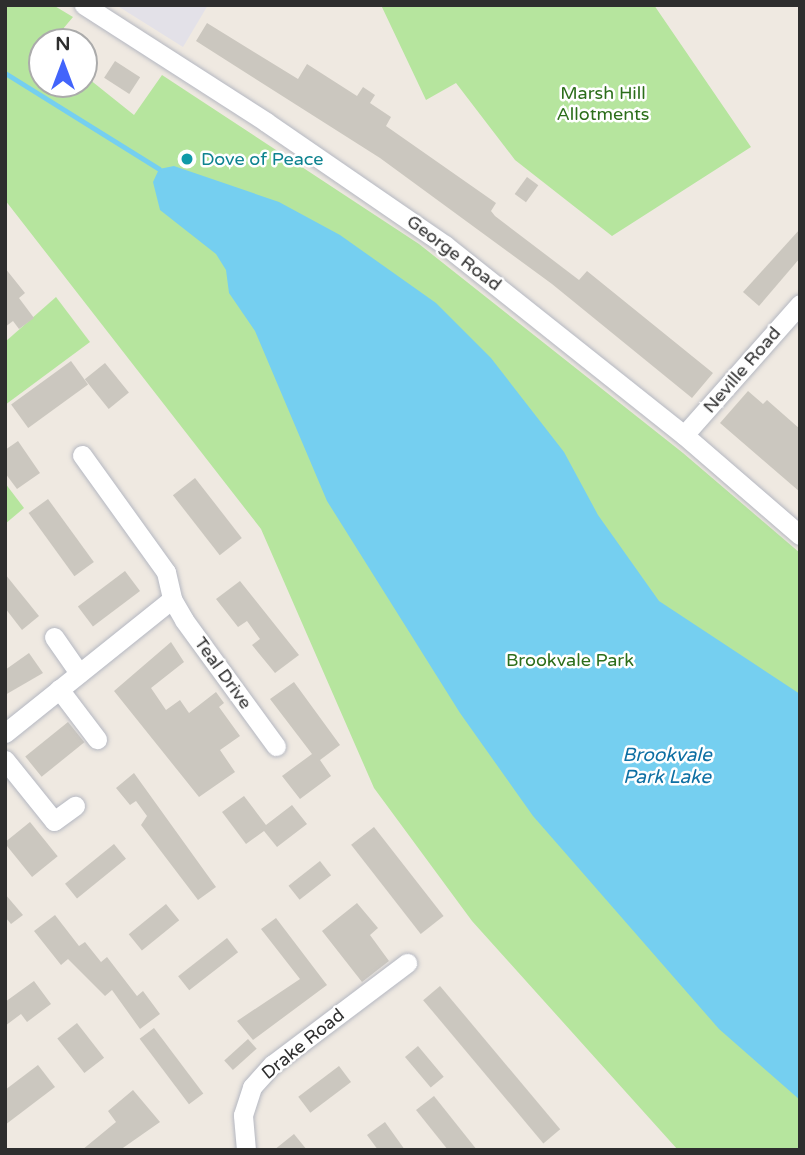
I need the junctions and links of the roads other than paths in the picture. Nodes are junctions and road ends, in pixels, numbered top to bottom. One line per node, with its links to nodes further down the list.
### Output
1 (84, 5): 3 (street, George Road)
2 (800, 304): 3 (street, Neville Road)
3 (684, 435): 5 (street, George Road)
4 (82, 455): 6 (street, Teal Drive)
5 (800, 535)
6 (172, 599): 8 (street); 12 (street, Teal Drive)
7 (54, 637): 8 (street)
8 (79, 673): 9 (street)
9 (59, 689): 10 (street); 11 (street)
10 (8, 724)
11 (97, 739)
12 (276, 746)
13 (5, 760): 14 (street)
14 (75, 806)
15 (407, 964): 16 (street, Drake Road)
16 (246, 1150)

